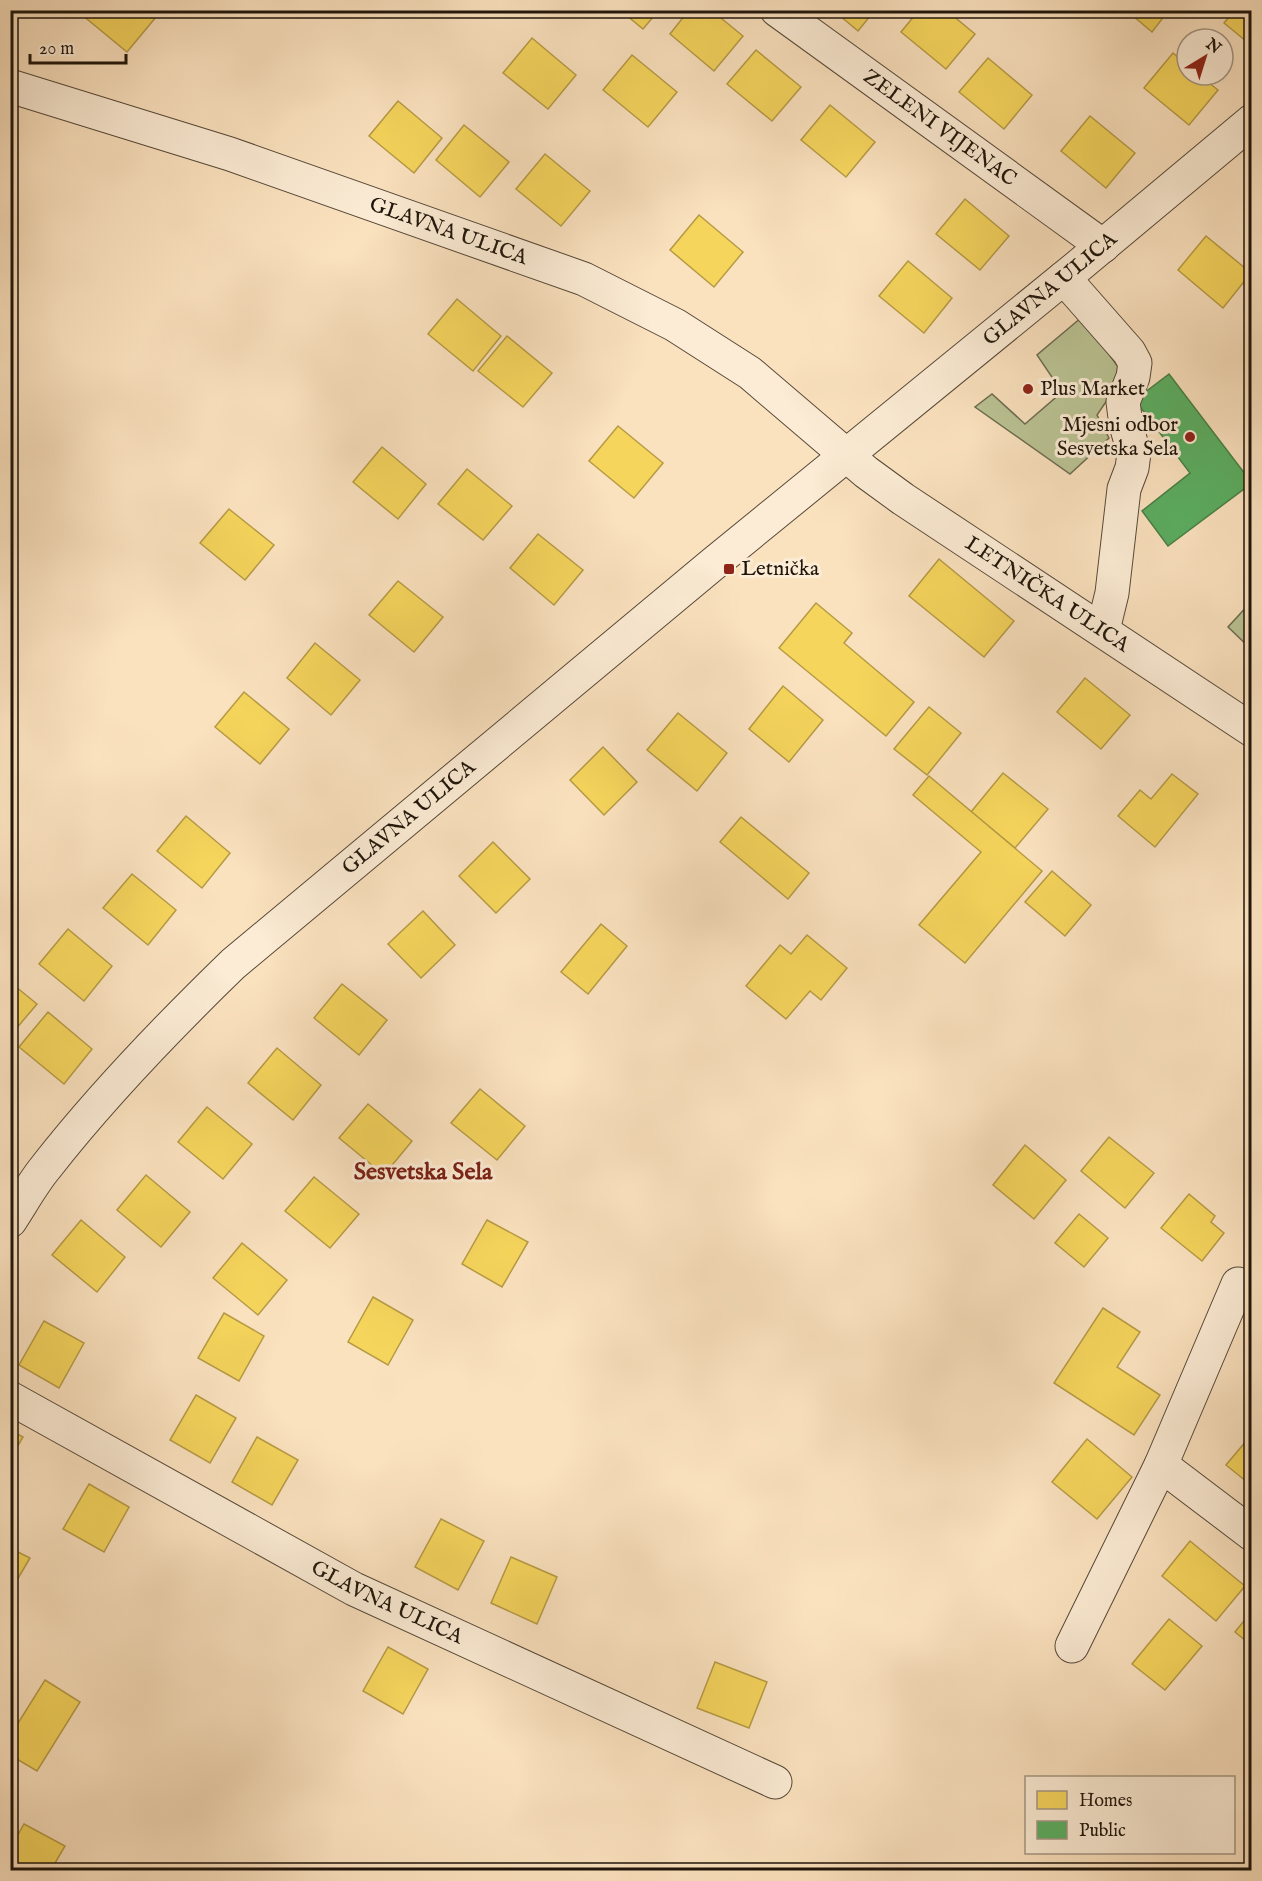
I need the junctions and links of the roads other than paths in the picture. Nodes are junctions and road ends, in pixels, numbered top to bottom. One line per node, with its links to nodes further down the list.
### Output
1 (777, 10): 4 (street, ZELENI VIJENAC)
2 (10, 86): 6 (street, GLAVNA ULICA)
3 (1251, 121): 4 (street, GLAVNA ULICA)
4 (1103, 246): 5 (street, GLAVNA ULICA)
5 (1064, 278): 6 (street, GLAVNA ULICA); 7 (street)
6 (847, 455): 7 (street, LETNIČKA ULICA); 9 (street, GLAVNA ULICA)
7 (1103, 630): 8 (street, LETNIČKA ULICA)
8 (1251, 730)
9 (10, 1221)
10 (1238, 1284): 12 (street)
11 (10, 1398): 15 (street, GLAVNA ULICA)
12 (1161, 1465): 13 (street); 14 (street)
13 (1251, 1534)
14 (1072, 1646)
15 (775, 1782)

